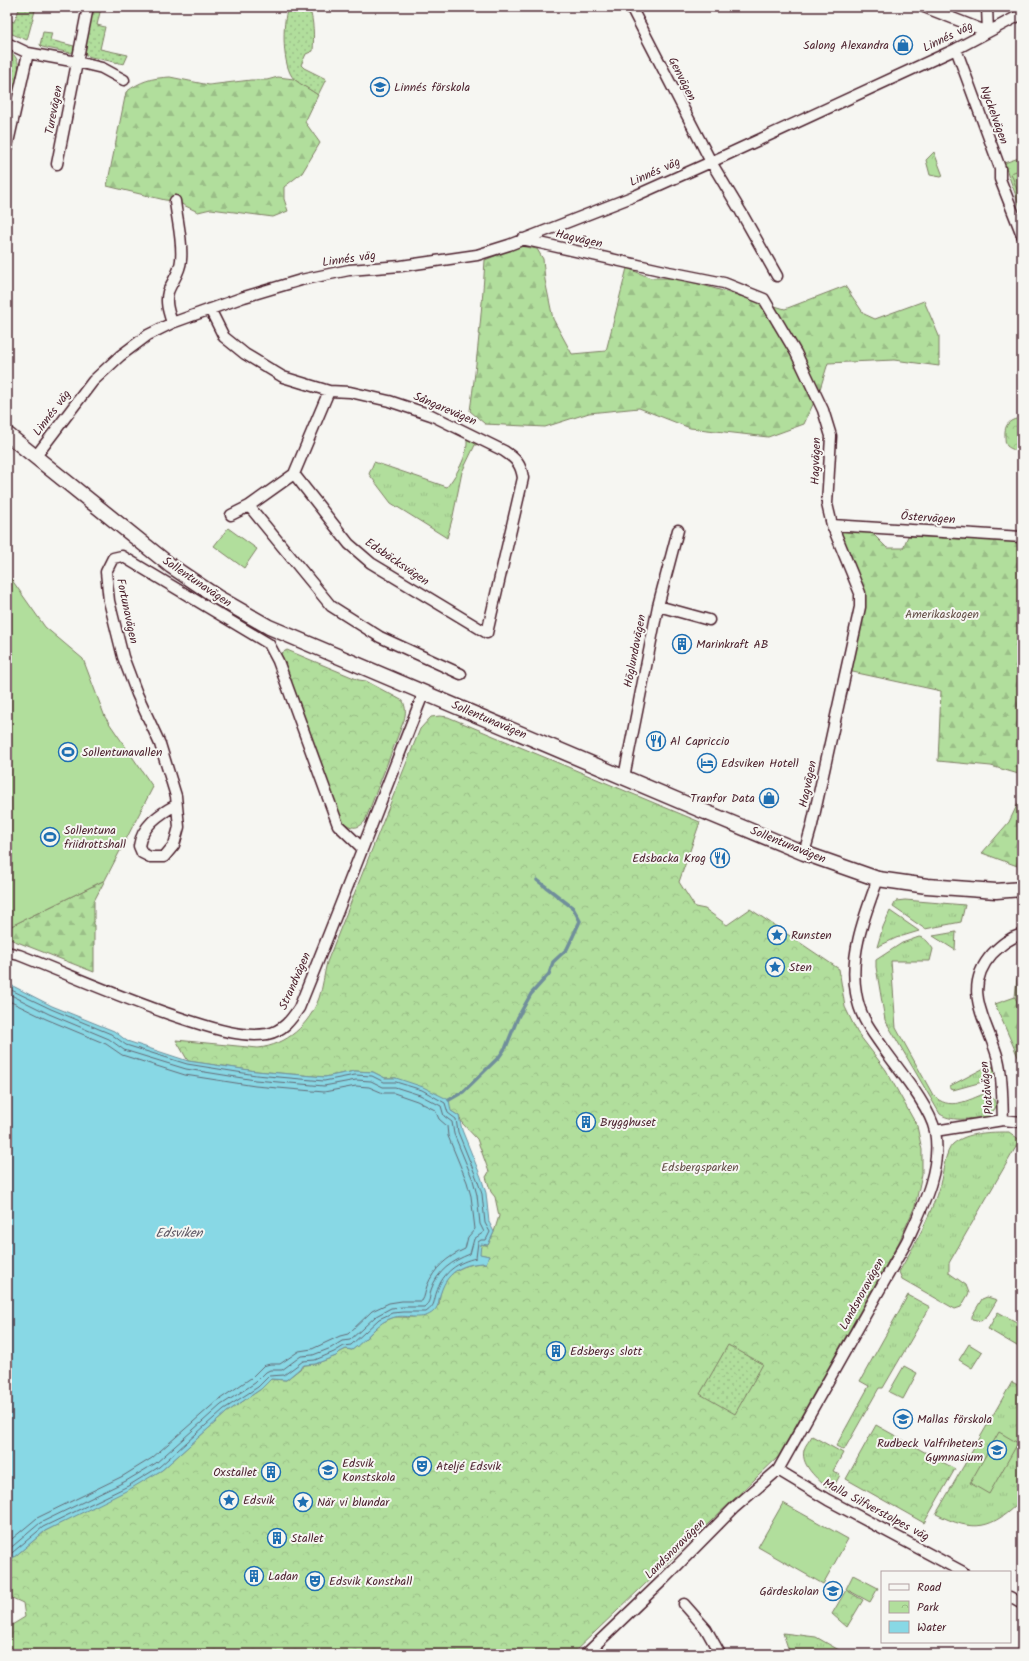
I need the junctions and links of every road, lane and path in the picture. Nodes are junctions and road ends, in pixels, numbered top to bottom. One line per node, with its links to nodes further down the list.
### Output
1 (88, 7): 10 (street, Turevägen)
2 (632, 7): 13 (street, Genvägen)
3 (924, 7): 6 (street)
4 (987, 7): 6 (street)
5 (1022, 14): 6 (street, Linnés väg)
6 (988, 32): 8 (street, Linnés väg)
7 (7, 43): 9 (street)
8 (956, 49): 13 (street, Linnés väg); 16 (street, Nyckelvägen)
9 (28, 53): 10 (street); 12 (street)
10 (77, 62): 11 (street); 14 (street, Turevägen)
11 (124, 80)
12 (7, 147)
13 (711, 162): 17 (street, Linnés väg); 18 (street)
14 (57, 164)
15 (175, 201): 20 (street)
16 (1022, 235)
17 (522, 239): 19 (street, Linnés väg); 27 (street, Hagvägen)
18 (777, 276)
19 (210, 309): 20 (street, Linnés väg); 21 (street, Sångarevägen)
20 (172, 323): 23 (street, Linnés väg)
21 (329, 391): 24 (street); 32 (street, Sångarevägen)
22 (7, 434): 23 (street, Sollentunavägen)
23 (36, 456): 34 (street, Sollentunavägen)
24 (294, 474): 25 (street); 32 (street, Edsbäcksvägen)
25 (249, 506): 26 (street); 33 (street)
26 (231, 515)
27 (832, 525): 29 (street, Östervägen); 38 (street, Hagvägen)
28 (678, 530): 30 (street, Höglundavägen)
29 (1022, 537)
30 (658, 606): 31 (street); 35 (street, Höglundavägen)
31 (709, 620)
32 (487, 633)
33 (461, 674)
34 (424, 692): 35 (street, Sollentunavägen); 37 (street, Strandvägen)
35 (624, 778): 38 (street, Sollentunavägen)
36 (176, 805): 36 (street, Fortunavägen); 37 (street, Fortunavägen)
37 (362, 848): 42 (street, Strandvägen)
38 (804, 853): 39 (street, Sollentunavägen)
39 (878, 879): 40 (street, Sollentunavägen); 45 (street, Landsnoravägen)
40 (1022, 889)
41 (1022, 934): 43 (street, Platåvägen)
42 (7, 952)
43 (1003, 1120): 44 (street); 45 (street)
44 (1022, 1122)
45 (935, 1131): 46 (street, Landsnoravägen)
46 (778, 1470): 47 (street, Malla Silfverstolpes väg); 51 (street, Landsnoravägen)
47 (960, 1571)
48 (1011, 1598): 50 (street)
49 (684, 1604): 52 (street)
50 (1022, 1604)
51 (586, 1654)
52 (720, 1654)

